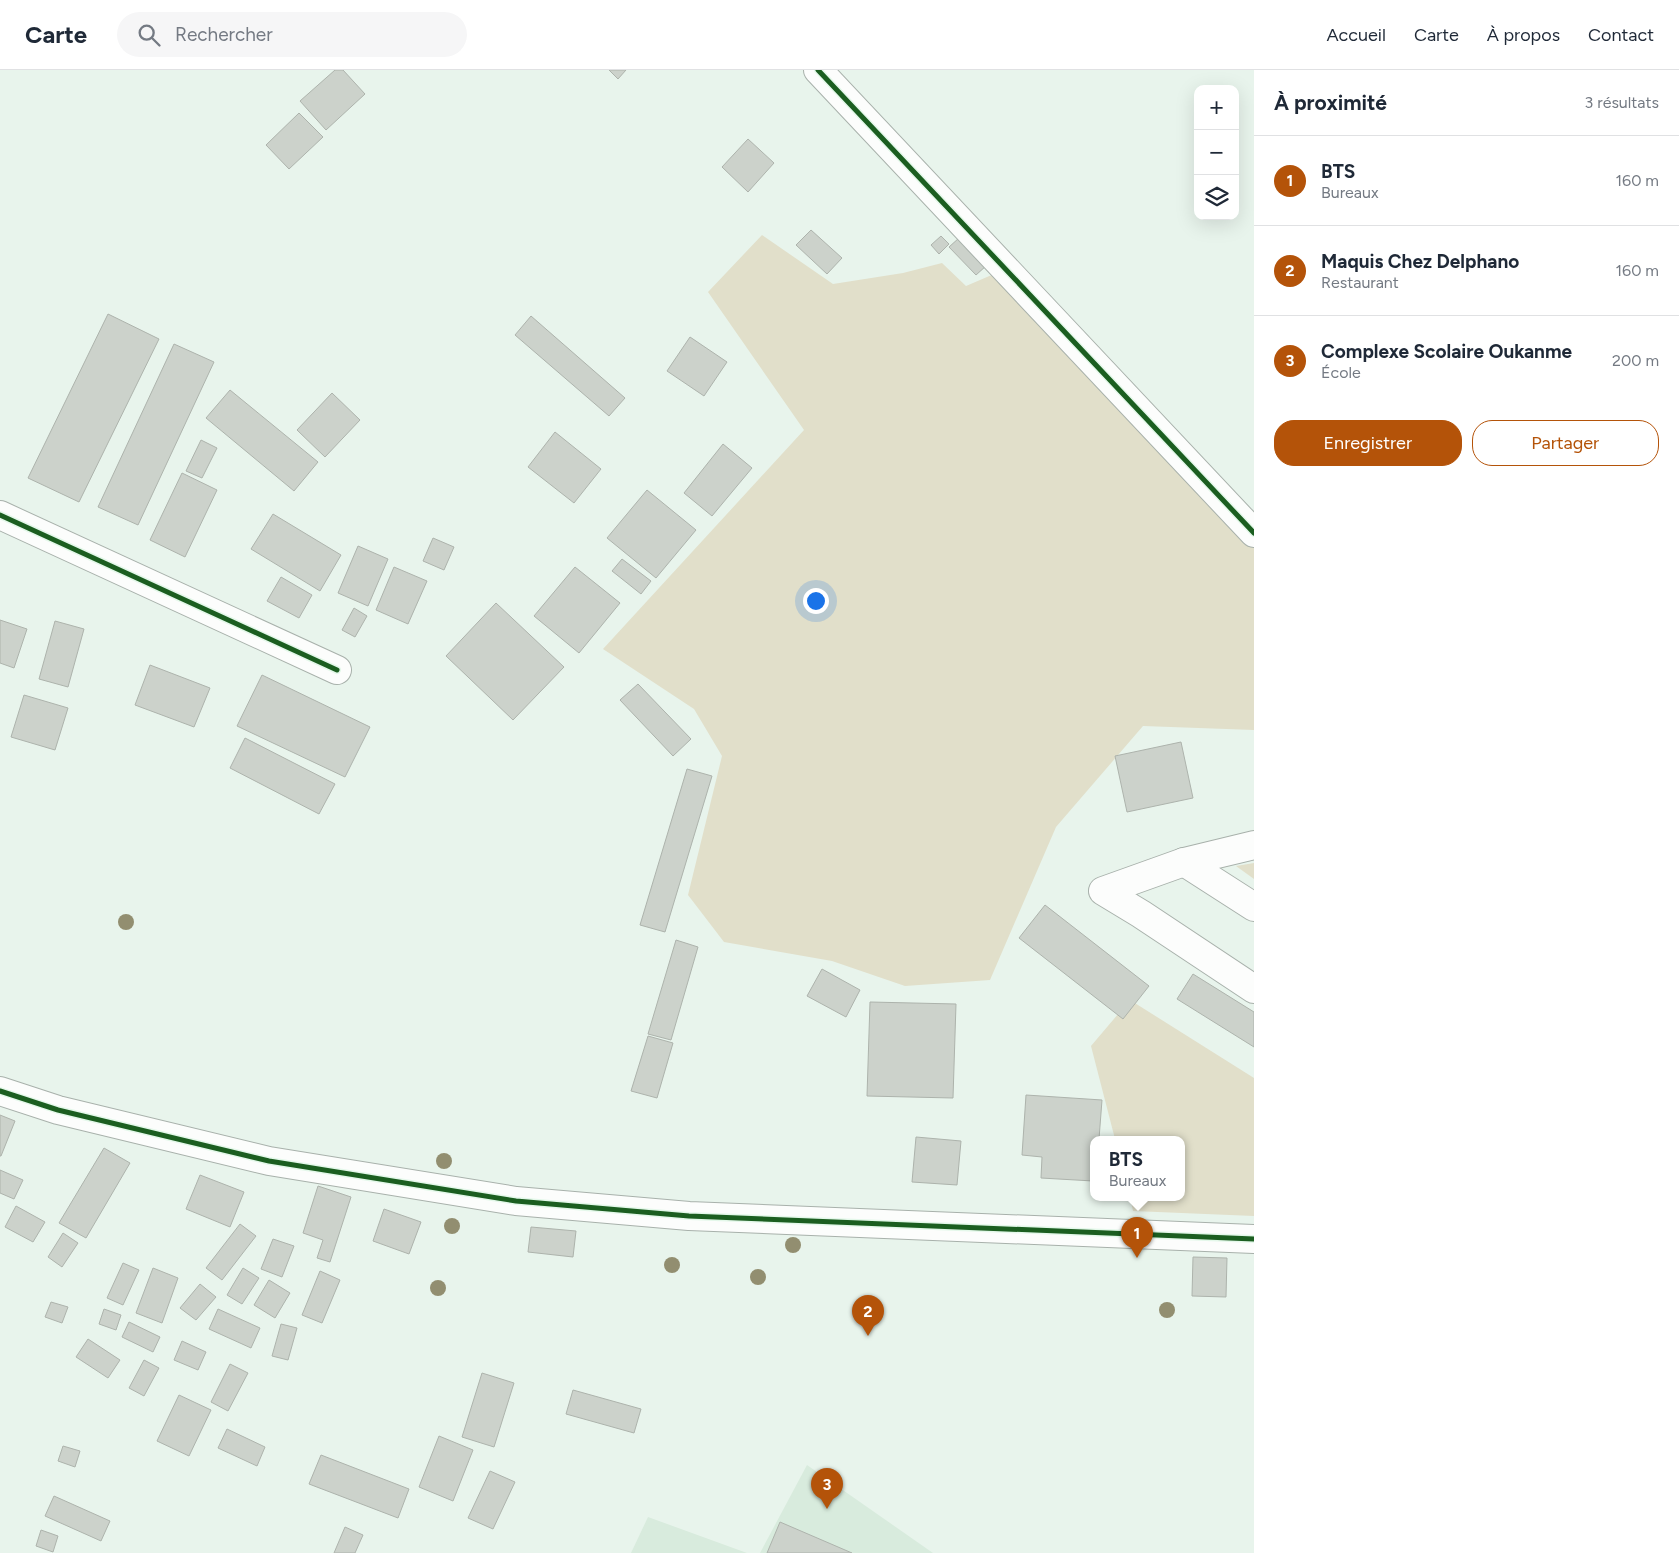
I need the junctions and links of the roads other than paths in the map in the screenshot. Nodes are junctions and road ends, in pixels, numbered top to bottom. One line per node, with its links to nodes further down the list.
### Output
1 (818, 70): 3 (street)
2 (0, 514): 4 (street)
3 (1254, 532)
4 (337, 670)
5 (1254, 845): 6 (street)
6 (1184, 862): 7 (street); 8 (street)
7 (1254, 907)
8 (1254, 989)
9 (0, 1091): 10 (street)
10 (1254, 1239)

